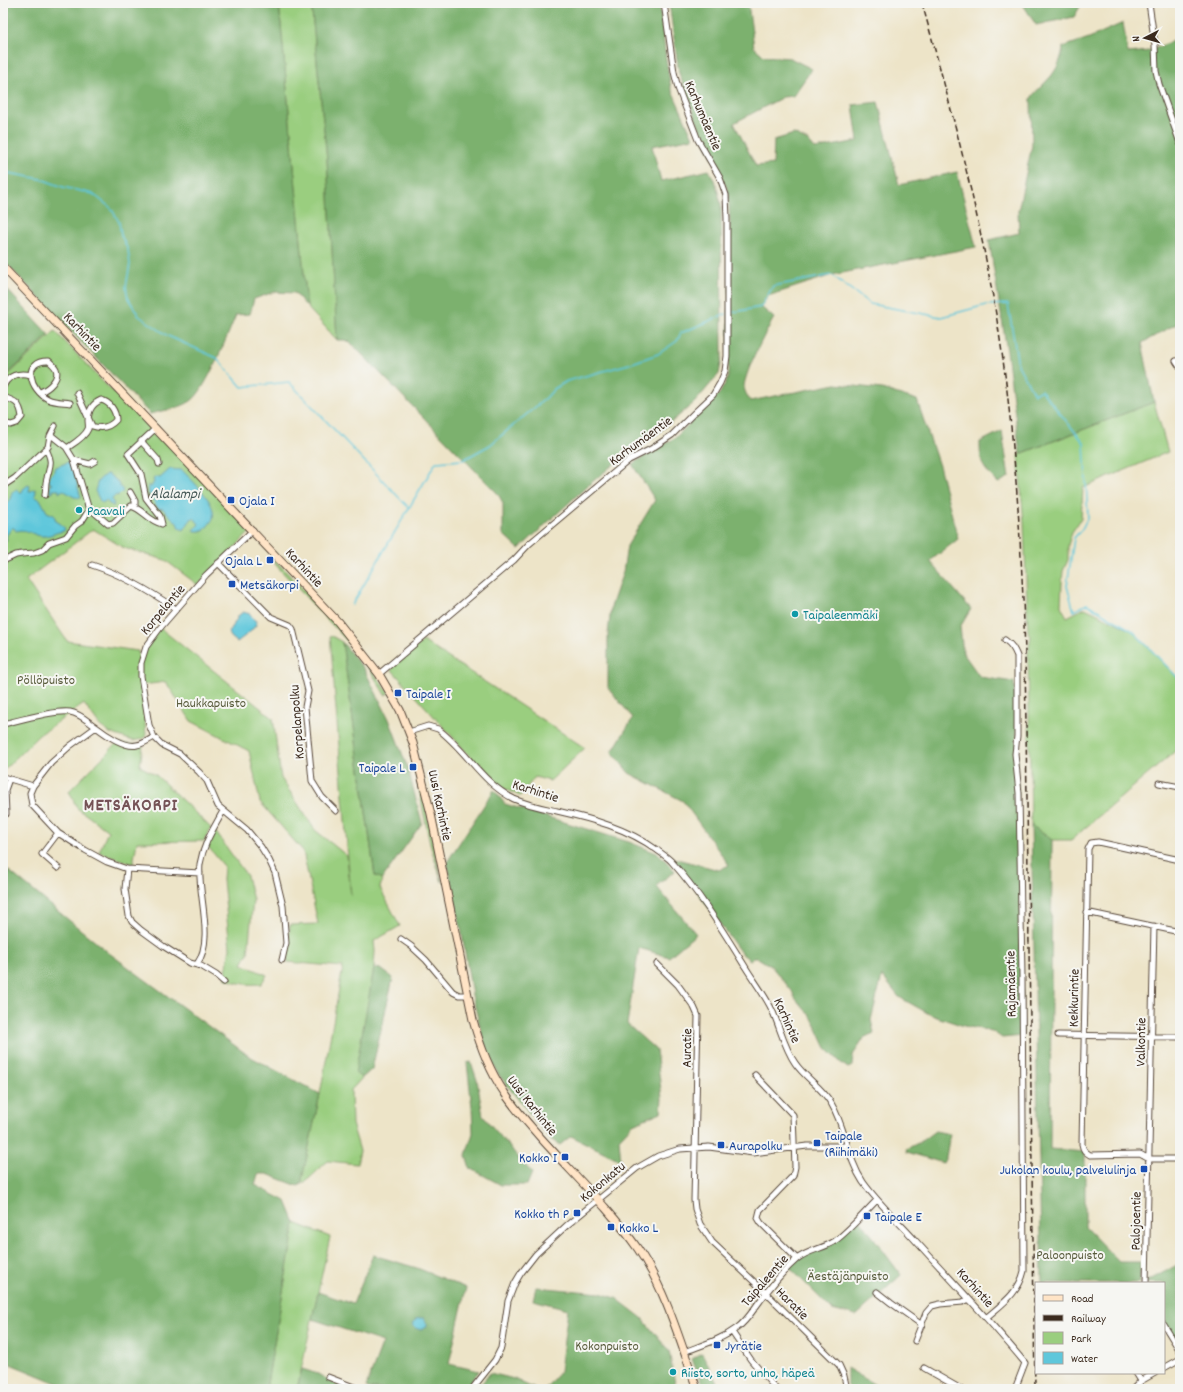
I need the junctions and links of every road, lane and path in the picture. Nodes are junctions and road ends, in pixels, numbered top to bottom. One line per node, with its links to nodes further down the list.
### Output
1 (664, 3): 35 (street, Karhumäentie)
2 (1149, 3): 3 (street)
3 (1180, 143)
4 (3, 267): 16 (street, Karhintie)
5 (1176, 361): 6 (street)
6 (1180, 367)
7 (31, 375): 8 (street); 9 (street); 9 (street)
8 (3, 387)
9 (40, 392): 12 (street)
10 (77, 393): 13 (street)
11 (3, 397): 14 (street)
12 (70, 403)
13 (88, 419): 13 (street); 19 (street)
14 (3, 423)
15 (55, 426): 17 (street)
16 (156, 428): 18 (street); 29 (street, Karhintie)
17 (51, 435): 19 (street); 20 (street)
18 (142, 441): 23 (street); 27 (street)
19 (66, 448): 21 (street)
20 (46, 449): 24 (street); 26 (street)
21 (74, 460): 22 (street); 28 (street)
22 (95, 461)
23 (159, 464)
24 (3, 486)
25 (130, 492): 27 (street)
26 (45, 495)
27 (135, 507): 28 (street)
28 (89, 510): 30 (street)
29 (253, 530): 31 (street, Korpelantie); 35 (street, Karhintie)
30 (3, 561)
31 (218, 563): 33 (street, Korpelantie); 46 (street, Korpelanpolku)
32 (92, 565): 33 (street)
33 (176, 609): 39 (street, Korpelantie)
34 (1005, 640): 79 (street, Rajamäentie)
35 (379, 674): 38 (street, Karhintie)
36 (3, 724): 37 (street)
37 (96, 727): 39 (street); 43 (street)
38 (409, 732): 61 (street, Uusi Karhintie); 67 (street, Karhintie)
39 (154, 737): 45 (street)
40 (3, 776): 41 (street)
41 (9, 779): 43 (street); 47 (street)
42 (1159, 783): 44 (street)
43 (33, 786): 48 (street)
44 (1180, 787)
45 (223, 811): 52 (street); 57 (street)
46 (336, 811)
47 (6, 814)
48 (58, 833): 50 (street); 51 (street)
49 (1180, 860): 53 (street, Kekkurintie)
50 (58, 868)
51 (127, 869): 52 (street); 58 (street)
52 (200, 873): 58 (street)
53 (1086, 912): 54 (street); 63 (street, Kekkurintie)
54 (1154, 926): 55 (street); 64 (street, Valkontie)
55 (1180, 932)
56 (401, 939): 61 (street)
57 (282, 960)
58 (197, 964): 60 (street)
59 (657, 964): 69 (street, Auratie)
60 (224, 982)
61 (468, 996): 72 (street, Uusi Karhintie)
62 (1058, 1035): 63 (street)
63 (1084, 1036): 64 (street); 70 (street, Kekkurintie)
64 (1152, 1037): 65 (street); 70 (street, Valkontie)
65 (1180, 1037)
66 (755, 1075): 68 (street)
67 (847, 1146): 68 (street, Kokonkatu); 73 (street, Karhintie)
68 (795, 1147): 69 (street, Kokonkatu); 74 (street)
69 (695, 1148): 72 (street, Kokonkatu); 77 (street, Haratie)
70 (1149, 1159): 71 (street); 75 (street, Palojoentie)
71 (1180, 1159)
72 (598, 1200): 85 (street, Uusi Karhintie); 94 (street, Kokonkatu)
73 (876, 1200): 74 (street, Taipaleentie); 78 (street, Karhintie)
74 (797, 1260): 77 (street, Taipaleentie)
75 (1146, 1282)
76 (877, 1292): 80 (street)
77 (766, 1293): 82 (street, Taipaleentie); 97 (street, Haratie)
78 (969, 1299): 79 (street, Karhintie); 80 (street)
79 (986, 1318): 99 (street, Karhintie)
80 (922, 1325): 83 (street)
81 (1165, 1327): 84 (street)
82 (732, 1332): 85 (street, Taipaleentie); 96 (street)
83 (915, 1341)
84 (1180, 1351)
85 (684, 1352): 95 (street, Uusi Karhintie)
86 (1180, 1359): 87 (street)
87 (1165, 1367)
88 (924, 1368): 98 (street)
89 (1137, 1374): 92 (street)
90 (1153, 1374): 92 (street)
91 (328, 1377): 93 (street)
92 (1141, 1382): 100 (street)
93 (359, 1389)
94 (472, 1389)
95 (697, 1389)
96 (776, 1389)
97 (847, 1389)
98 (961, 1389)
99 (1015, 1389)
100 (1133, 1389)

